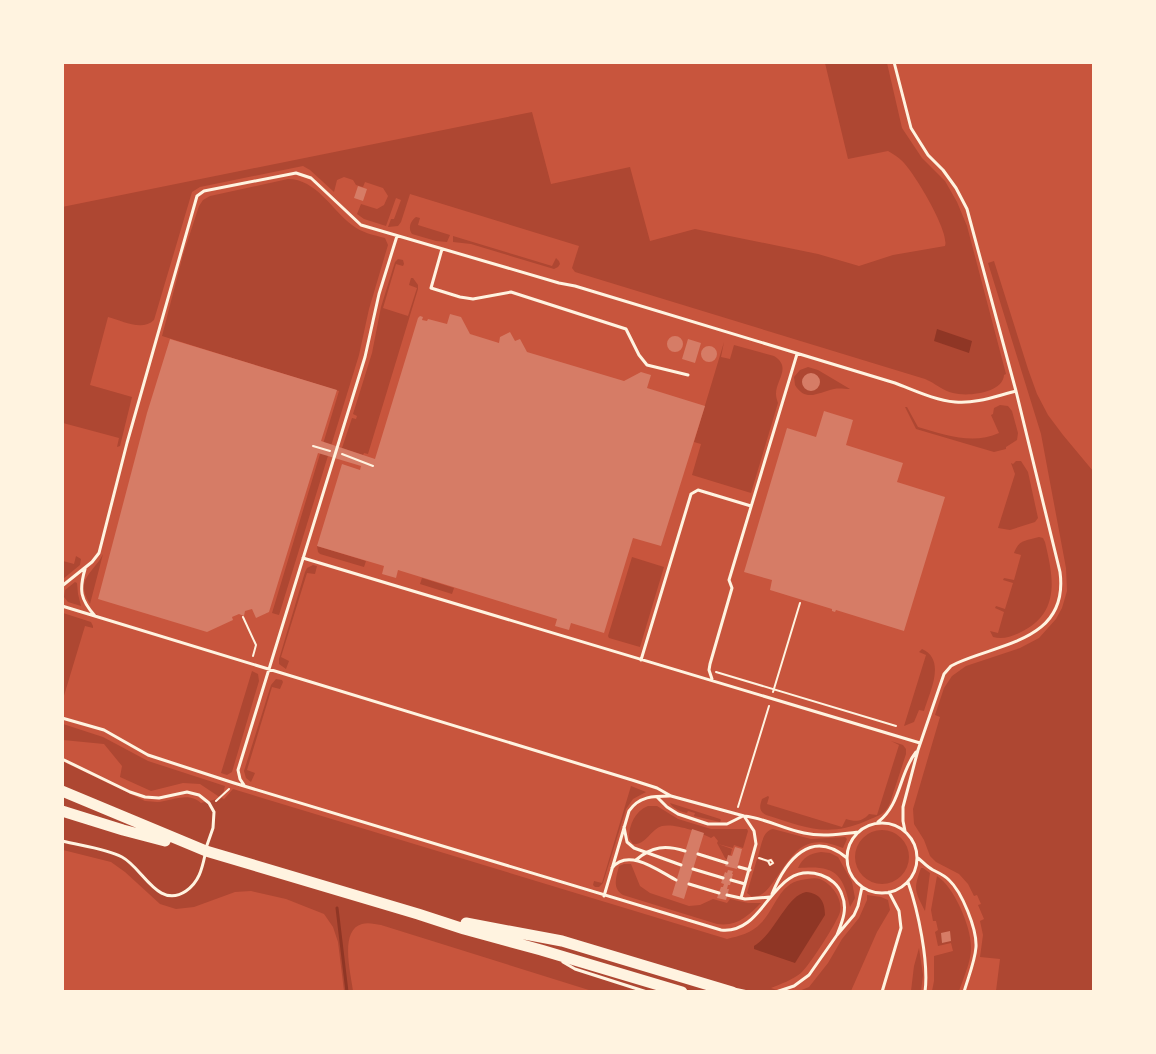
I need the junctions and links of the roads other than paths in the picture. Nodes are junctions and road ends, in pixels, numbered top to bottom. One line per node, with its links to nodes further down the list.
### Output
1 (894, 62): 6 (lane)
2 (397, 236): 3 (lane); 8 (lane); 9 (lane)
3 (442, 249): 4 (lane); 5 (lane)
4 (797, 354): 6 (lane); 7 (lane)
5 (688, 375)
6 (1016, 391): 17 (lane)
7 (751, 506): 13 (lane); 15 (lane)
8 (303, 558): 13 (lane); 14 (lane)
9 (85, 568): 10 (lane); 12 (lane)
10 (62, 586)
11 (62, 606): 12 (lane)
12 (96, 616): 14 (lane)
13 (641, 660): 15 (lane)
14 (269, 670): 20 (lane); 23 (lane)
15 (712, 680): 17 (lane)
16 (62, 718): 20 (lane)
17 (920, 743): 18 (lane)
18 (918, 750): 26 (lane); 28 (lane)
19 (62, 759): 31 (lane)
20 (246, 787): 54 (lane)
21 (62, 792): 31 (main road)
22 (656, 796): 23 (lane); 25 (lane); 27 (lane)
23 (671, 796): 25 (lane)
24 (62, 811): 31 (main road)
25 (744, 816): 29 (lane); 42 (lane)
26 (877, 823): 28 (lane); 29 (lane)
27 (624, 824): 33 (lane); 43 (lane)
28 (905, 831): 35 (lane)
29 (859, 832): 36 (lane)
30 (62, 841): 31 (lane)
31 (206, 851): 57 (main road)
32 (685, 851): 33 (lane)
33 (645, 852): 37 (lane); 39 (lane)
34 (698, 854): 38 (lane)
35 (918, 857): 47 (lane); 68 (lane)
36 (847, 858): 50 (lane); 55 (lane)
37 (636, 860): 43 (lane); 45 (lane)
38 (727, 863)
39 (681, 865)
40 (739, 867): 42 (lane)
41 (693, 869): 44 (lane)
42 (750, 870): 49 (lane)
43 (610, 871): 54 (lane)
44 (723, 878)
45 (676, 880)
46 (731, 880): 49 (lane)
47 (908, 882): 51 (lane); 67 (lane)
48 (689, 884): 52 (lane)
49 (745, 884): 56 (lane)
50 (862, 887): 51 (lane); 58 (lane)
51 (890, 892): 66 (lane)
52 (719, 893)
53 (727, 895): 56 (lane)
54 (604, 896): 55 (lane)
55 (770, 896): 56 (lane); 58 (lane)
56 (740, 898)
57 (418, 914): 59 (main road); 60 (main road)
58 (837, 935): 65 (lane)
59 (541, 950): 61 (lane); 62 (main road)
60 (714, 986): 63 (main road); 64 (lane)
61 (647, 992)
62 (682, 992)
63 (732, 992)
64 (748, 992)
65 (776, 992)
66 (882, 992)
67 (925, 992)
68 (964, 992)

